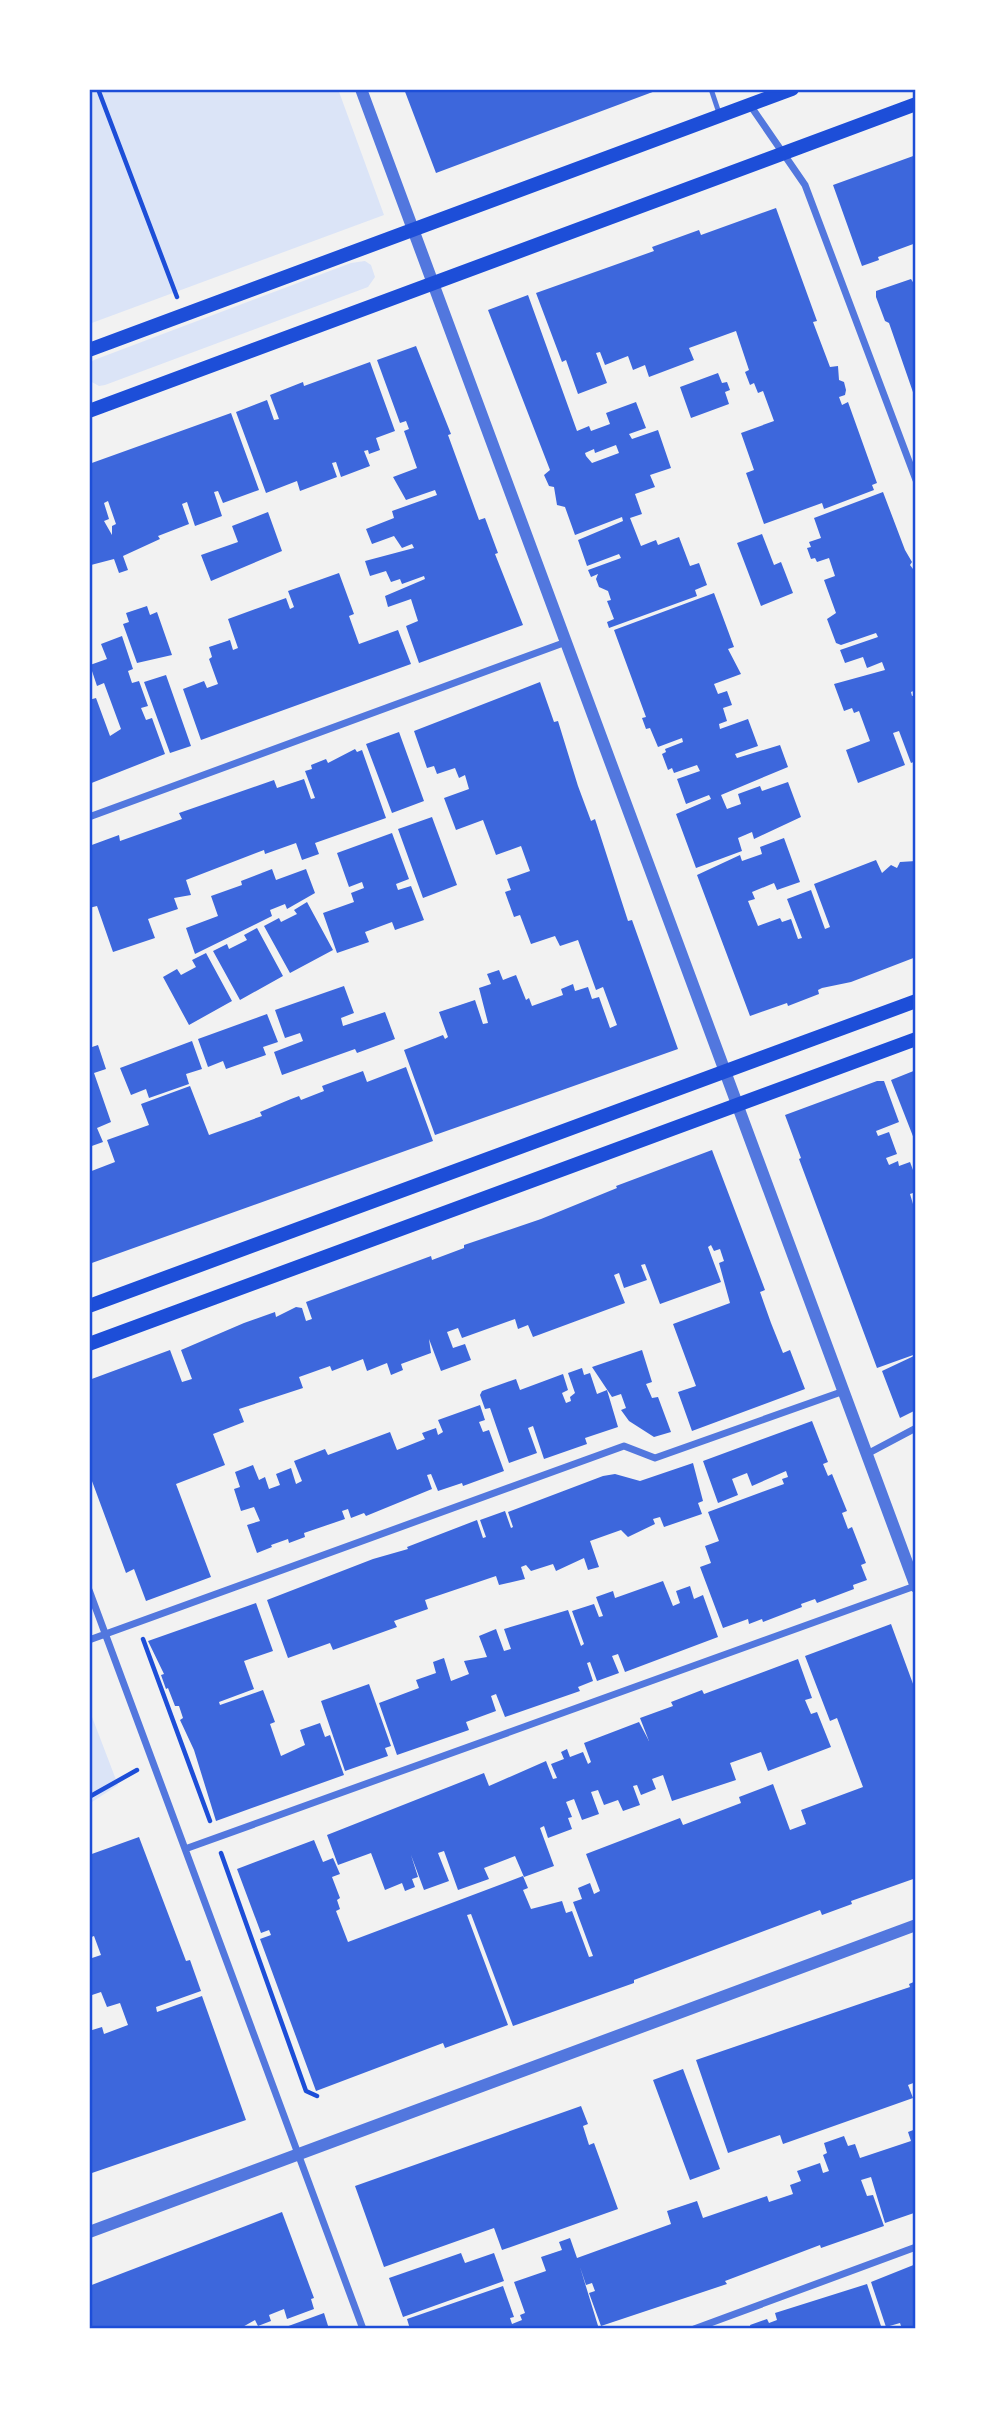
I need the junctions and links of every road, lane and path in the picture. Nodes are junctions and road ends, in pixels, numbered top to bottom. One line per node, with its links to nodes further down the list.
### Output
1 (98, 89): 11 (path)
2 (361, 89): 9 (street)
3 (711, 89): 7 (lane)
4 (792, 89): 6 (main road)
5 (916, 104): 8 (main road)
6 (750, 105): 7 (main road); 8 (street)
7 (720, 116): 9 (main road)
8 (784, 153): 10 (main road); 14 (street)
9 (413, 230): 10 (street); 11 (main road)
10 (433, 284): 13 (main road); 15 (street)
11 (183, 315): 12 (main road)
12 (89, 350)
13 (89, 411)
14 (916, 480)
15 (566, 642): 16 (street); 19 (street)
16 (89, 817)
17 (916, 1001): 19 (main road)
18 (916, 1039): 20 (main road)
19 (726, 1072): 20 (street); 21 (main road)
20 (739, 1106): 22 (main road); 23 (street)
21 (89, 1306)
22 (89, 1344)
23 (844, 1391): 25 (street); 28 (street)
24 (916, 1428): 25 (street)
25 (867, 1454): 26 (street)
26 (916, 1586): 33 (street)
27 (89, 1590): 28 (street)
28 (105, 1634): 30 (street); 31 (street)
29 (143, 1638): 33 (path)
30 (89, 1640)
31 (153, 1761): 32 (path); 34 (street)
32 (89, 1797)
33 (216, 1838): 34 (street); 36 (path)
34 (186, 1849): 37 (street)
35 (916, 1925): 37 (street)
36 (317, 2096)
37 (298, 2155): 38 (street); 40 (street)
38 (89, 2232)
39 (916, 2247): 41 (street)
40 (363, 2329)
41 (694, 2329)

